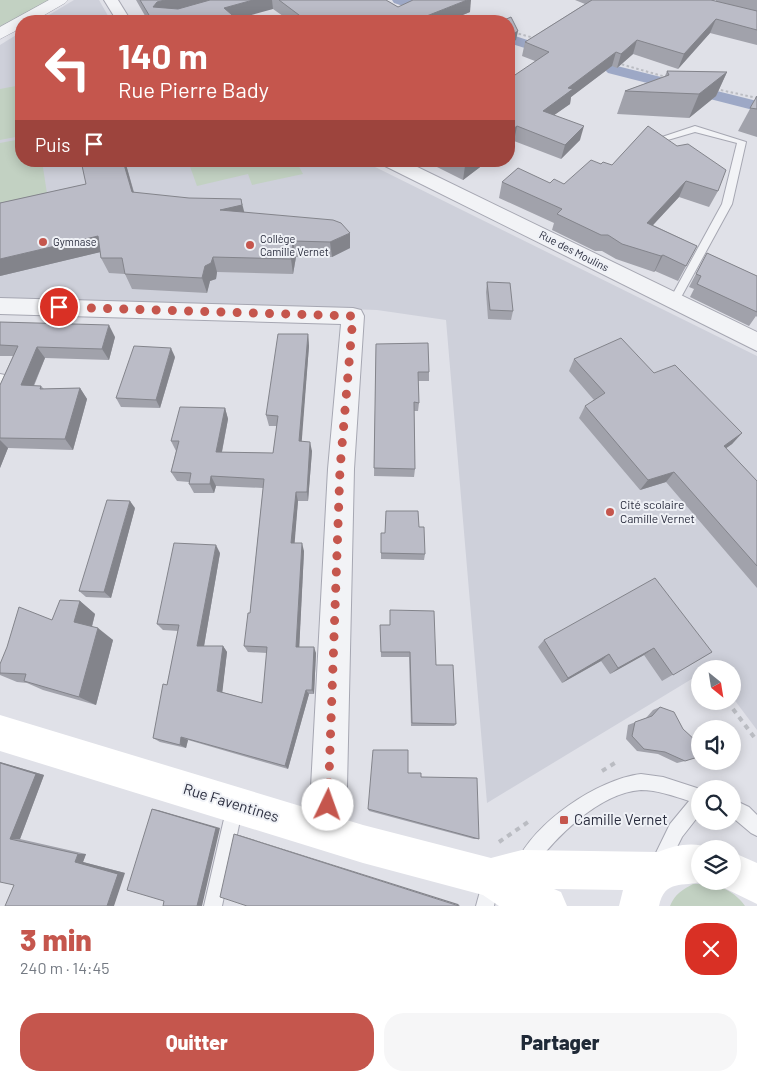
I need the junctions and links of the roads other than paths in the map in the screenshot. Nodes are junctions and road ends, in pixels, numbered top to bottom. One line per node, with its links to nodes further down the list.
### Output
1 (60, 0): 3 (street)
2 (111, 0): 4 (street)
3 (34, 15)
4 (120, 15)
5 (15, 26): 6 (street)
6 (0, 34)
7 (654, 141): 9 (lane)
8 (402, 167): 9 (street, Rue des Moulins)
9 (674, 301): 11 (street, Rue des Moulins)
10 (0, 306): 20 (street)
11 (757, 342)
12 (0, 379): 13 (lane)
13 (0, 393)
14 (0, 733): 16 (main road, Rue Faventines)
15 (691, 794): 24 (lane)
16 (235, 805): 20 (main road, Rue Faventines); 26 (lane)
17 (691, 812): 22 (lane)
18 (741, 812): 19 (lane)
19 (757, 827)
20 (324, 832): 24 (main road, Rue Faventines)
21 (691, 863): 22 (main road, Rue Faventines)
22 (656, 871): 24 (main road, Rue Faventines); 28 (main road)
23 (741, 876): 25 (main road)
24 (499, 884): 27 (main road, Rue Faventines)
25 (757, 884)
26 (213, 906)
27 (547, 906)
28 (639, 906)

